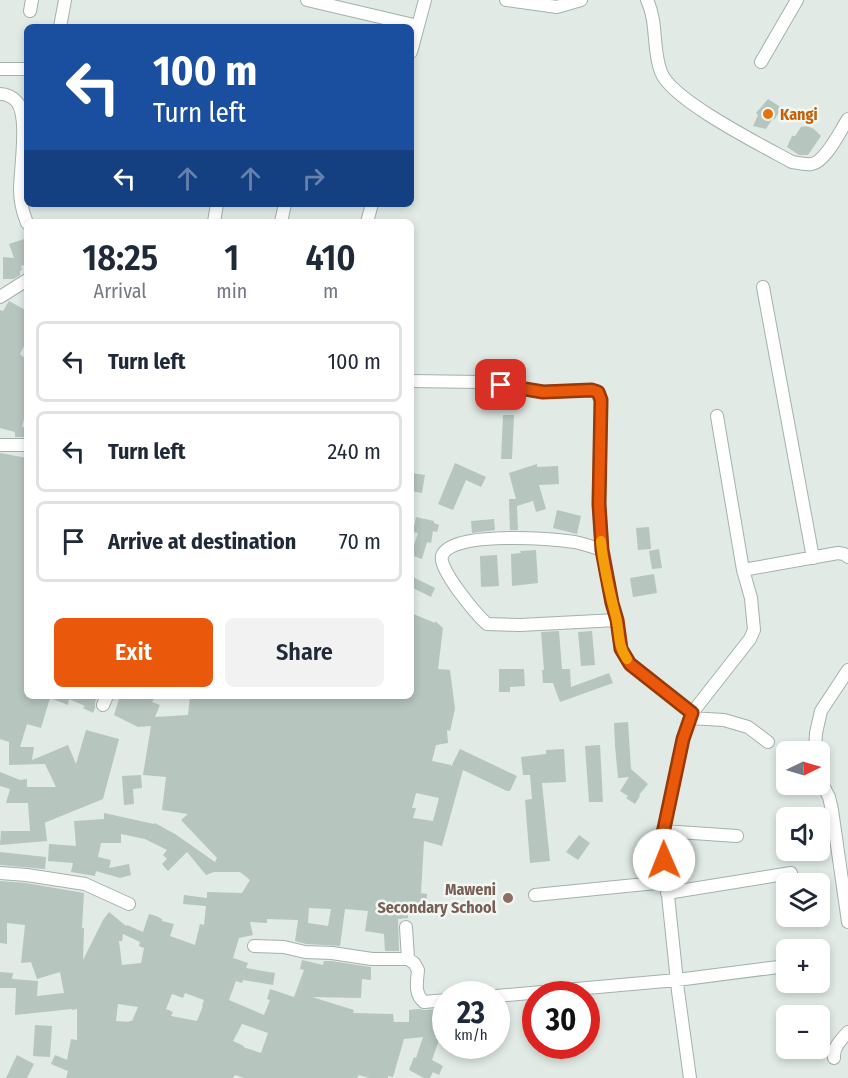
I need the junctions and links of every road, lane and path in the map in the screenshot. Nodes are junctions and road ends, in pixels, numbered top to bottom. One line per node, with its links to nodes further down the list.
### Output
1 (65, 0): 8 (street)
2 (307, 0): 9 (street)
3 (425, 0): 11 (street)
4 (506, 0): 5 (street)
5 (580, 0)
6 (647, 0): 17 (street)
7 (797, 0): 13 (street)
8 (61, 24)
9 (409, 24)
10 (414, 25): 11 (street)
11 (418, 26): 12 (street)
12 (414, 41)
13 (761, 62)
14 (0, 69): 15 (street)
15 (24, 69)
16 (0, 94): 18 (street)
17 (848, 119)
18 (25, 219)
19 (24, 282): 21 (street)
20 (764, 287): 28 (street)
21 (0, 297)
22 (414, 381): 26 (street)
23 (717, 416): 29 (street)
24 (0, 445): 25 (street)
25 (24, 445)
26 (602, 550): 30 (street); 30 (street)
27 (848, 557): 28 (street)
28 (813, 558): 29 (street)
29 (743, 570): 32 (street)
30 (617, 620): 32 (street)
31 (848, 670): 33 (street)
32 (691, 715): 34 (street); 36 (street)
33 (816, 741)
34 (768, 742)
35 (828, 795): 43 (street)
36 (663, 831): 37 (street); 40 (street)
37 (737, 836)
38 (0, 873): 42 (street)
39 (776, 875): 40 (street)
40 (667, 888): 41 (street); 48 (street)
41 (535, 896)
42 (129, 904)
43 (848, 921)
44 (406, 927): 46 (street)
45 (254, 946): 46 (street)
46 (408, 959): 50 (street)
47 (776, 967): 48 (street)
48 (677, 980): 49 (street); 53 (street)
49 (510, 995)
50 (432, 1001)
51 (848, 1032): 52 (street)
52 (834, 1058)
53 (690, 1078)

